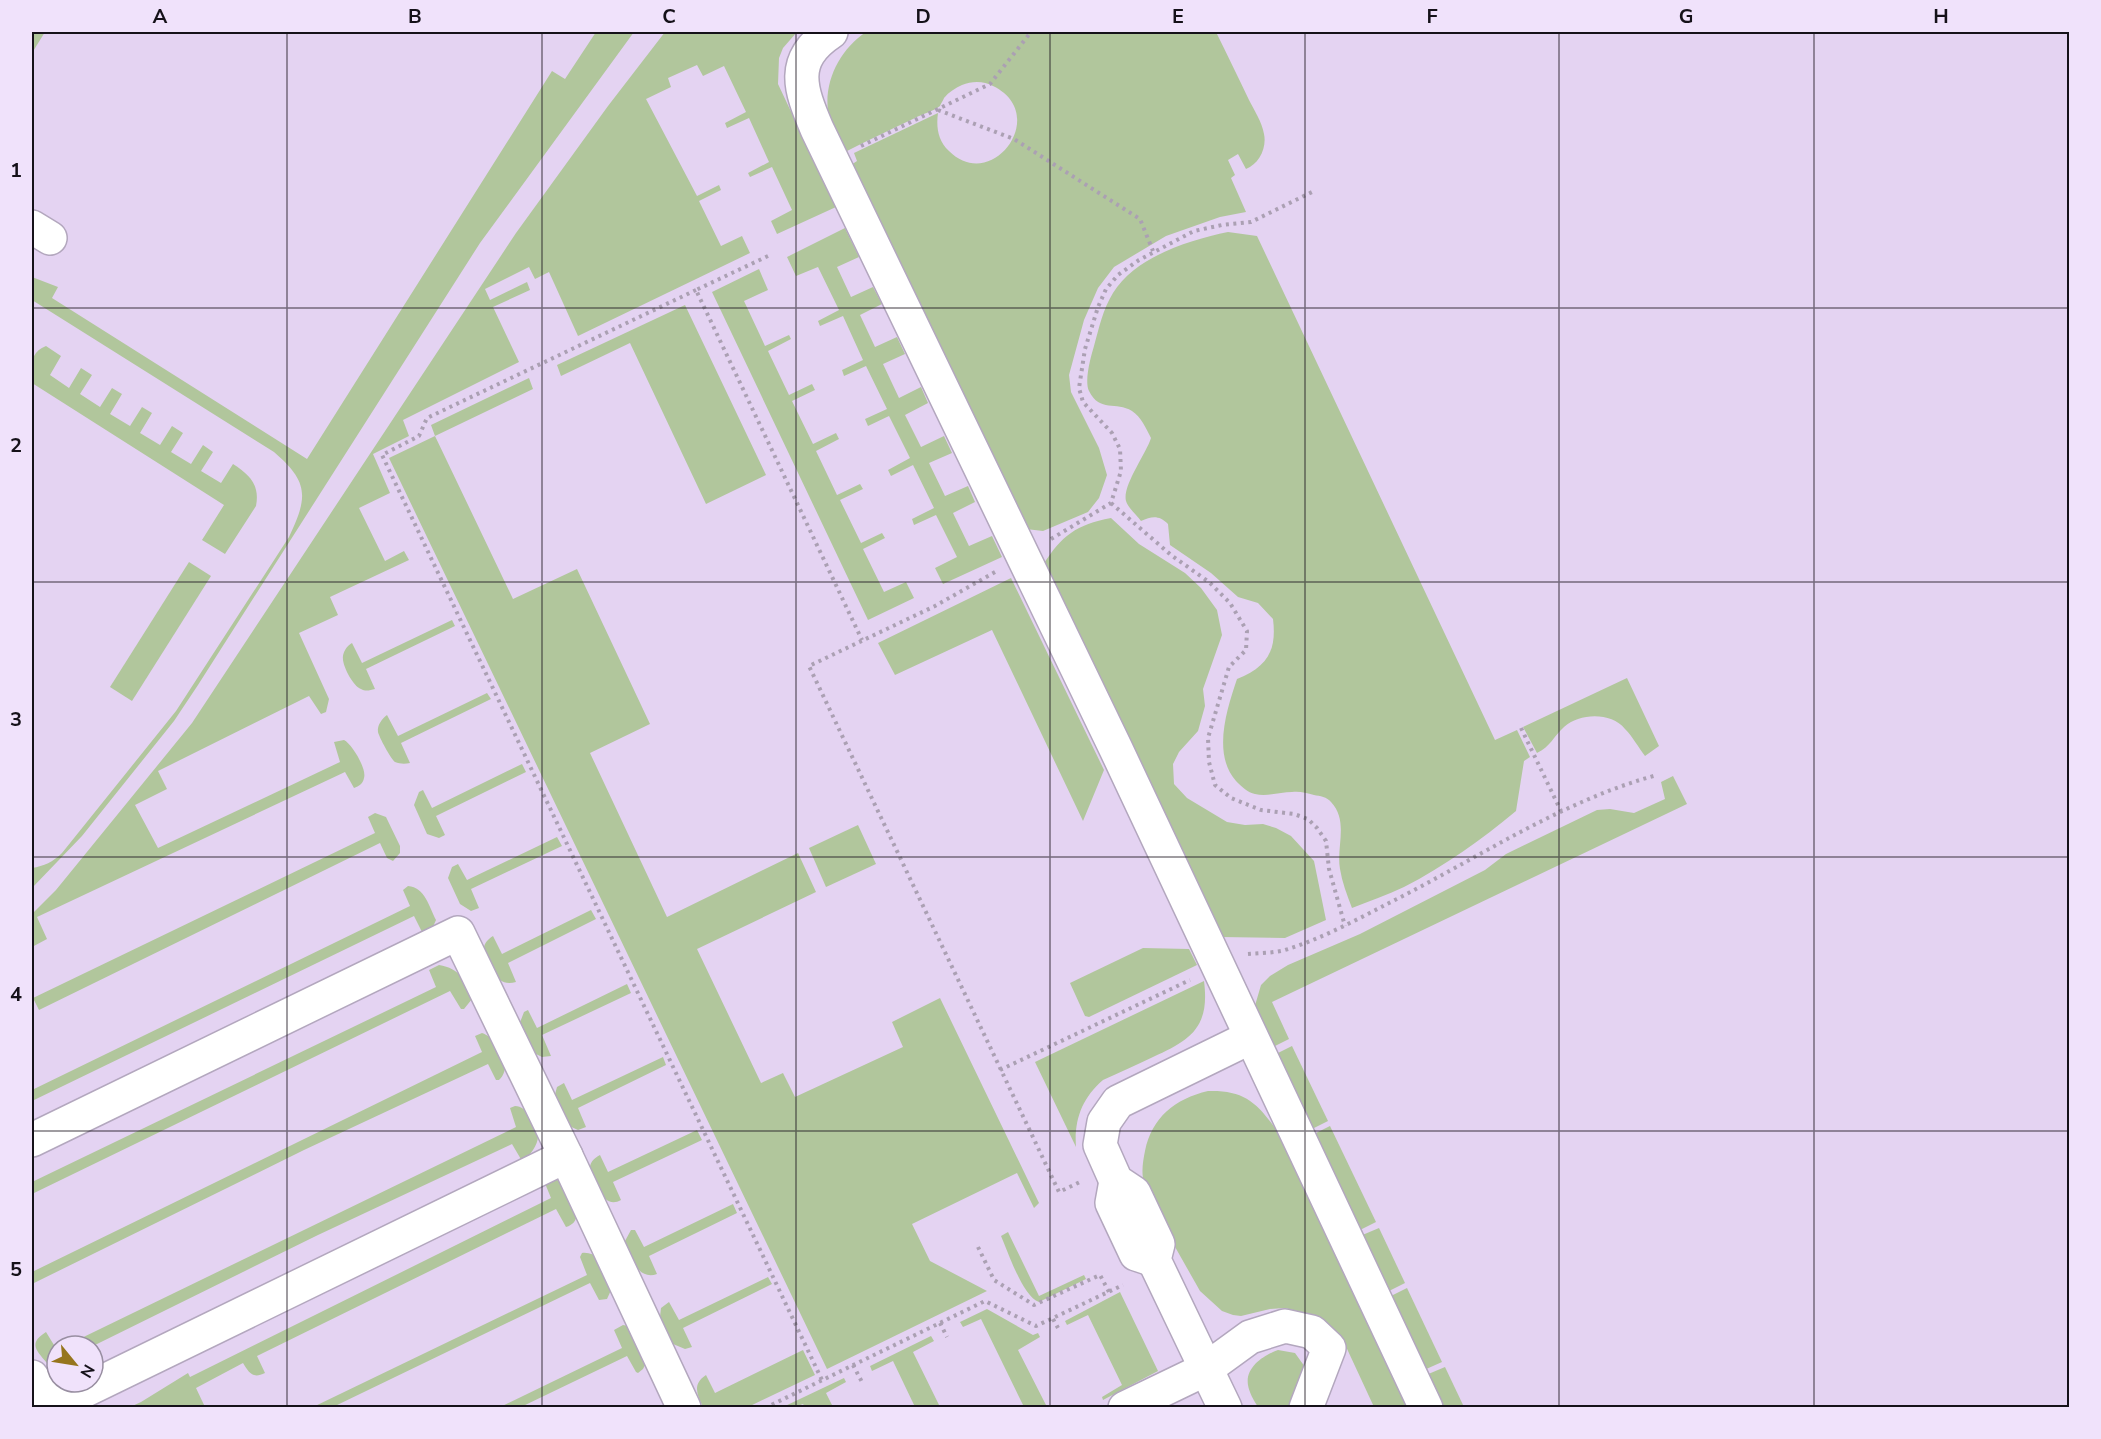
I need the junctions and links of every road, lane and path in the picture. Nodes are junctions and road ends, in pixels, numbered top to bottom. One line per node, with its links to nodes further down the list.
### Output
1 (831, 32): 4 (street)
2 (1031, 32): 3 (path)
3 (938, 110): 4 (path); 6 (path)
4 (832, 162): 10 (street)
5 (1312, 192): 6 (path)
6 (1153, 251): 9 (path)
7 (768, 256): 8 (path)
8 (696, 290): 11 (path); 32 (path)
9 (1111, 503): 10 (path); 15 (path)
10 (1023, 556): 11 (path); 16 (street)
11 (862, 640): 18 (path)
12 (1521, 728): 14 (path)
13 (1657, 775): 14 (path)
14 (1561, 812): 15 (path)
15 (1345, 926): 16 (path)
16 (1218, 967): 17 (street); 18 (path)
17 (1251, 1037): 21 (street); 40 (street)
18 (1000, 1070): 21 (path)
19 (32, 1140): 20 (street)
20 (567, 1156): 34 (street); 35 (street)
21 (1113, 1174): 23 (street)
22 (978, 1247): 24 (path)
23 (1156, 1263): 24 (path); 30 (street)
24 (1109, 1292): 25 (path)
25 (1053, 1319): 26 (path); 27 (path)
26 (940, 1323): 28 (path); 29 (path)
27 (1058, 1328)
28 (947, 1337)
29 (853, 1365): 32 (path); 33 (path)
30 (1206, 1369): 37 (street); 38 (street); 39 (street)
31 (32, 1377): 34 (street)
32 (822, 1380): 36 (path)
33 (863, 1384)
34 (50, 1407)
35 (684, 1407)
36 (766, 1407)
37 (1125, 1407)
38 (1225, 1407)
39 (1306, 1407)
40 (1426, 1407)

